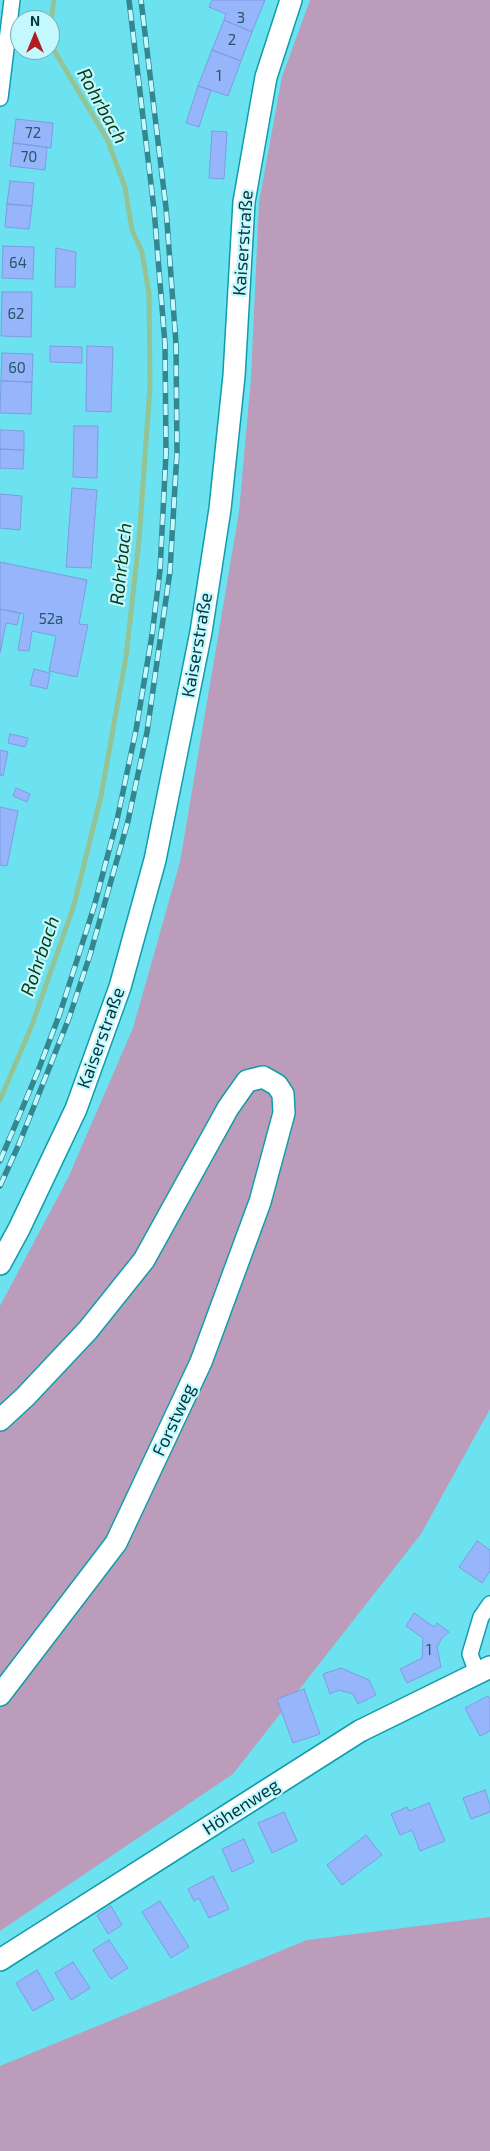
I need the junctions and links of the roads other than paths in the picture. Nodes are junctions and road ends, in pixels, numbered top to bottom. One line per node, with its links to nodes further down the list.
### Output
1 (12, 0): 3 (street)
2 (291, 0): 4 (street, Kaiserstraße)
3 (0, 98)
4 (0, 1264)
5 (0, 1420): 8 (street, Forstweg)
6 (490, 1604): 7 (street)
7 (484, 1670): 9 (street, Höhenweg)
8 (0, 1695)
9 (0, 1960)

